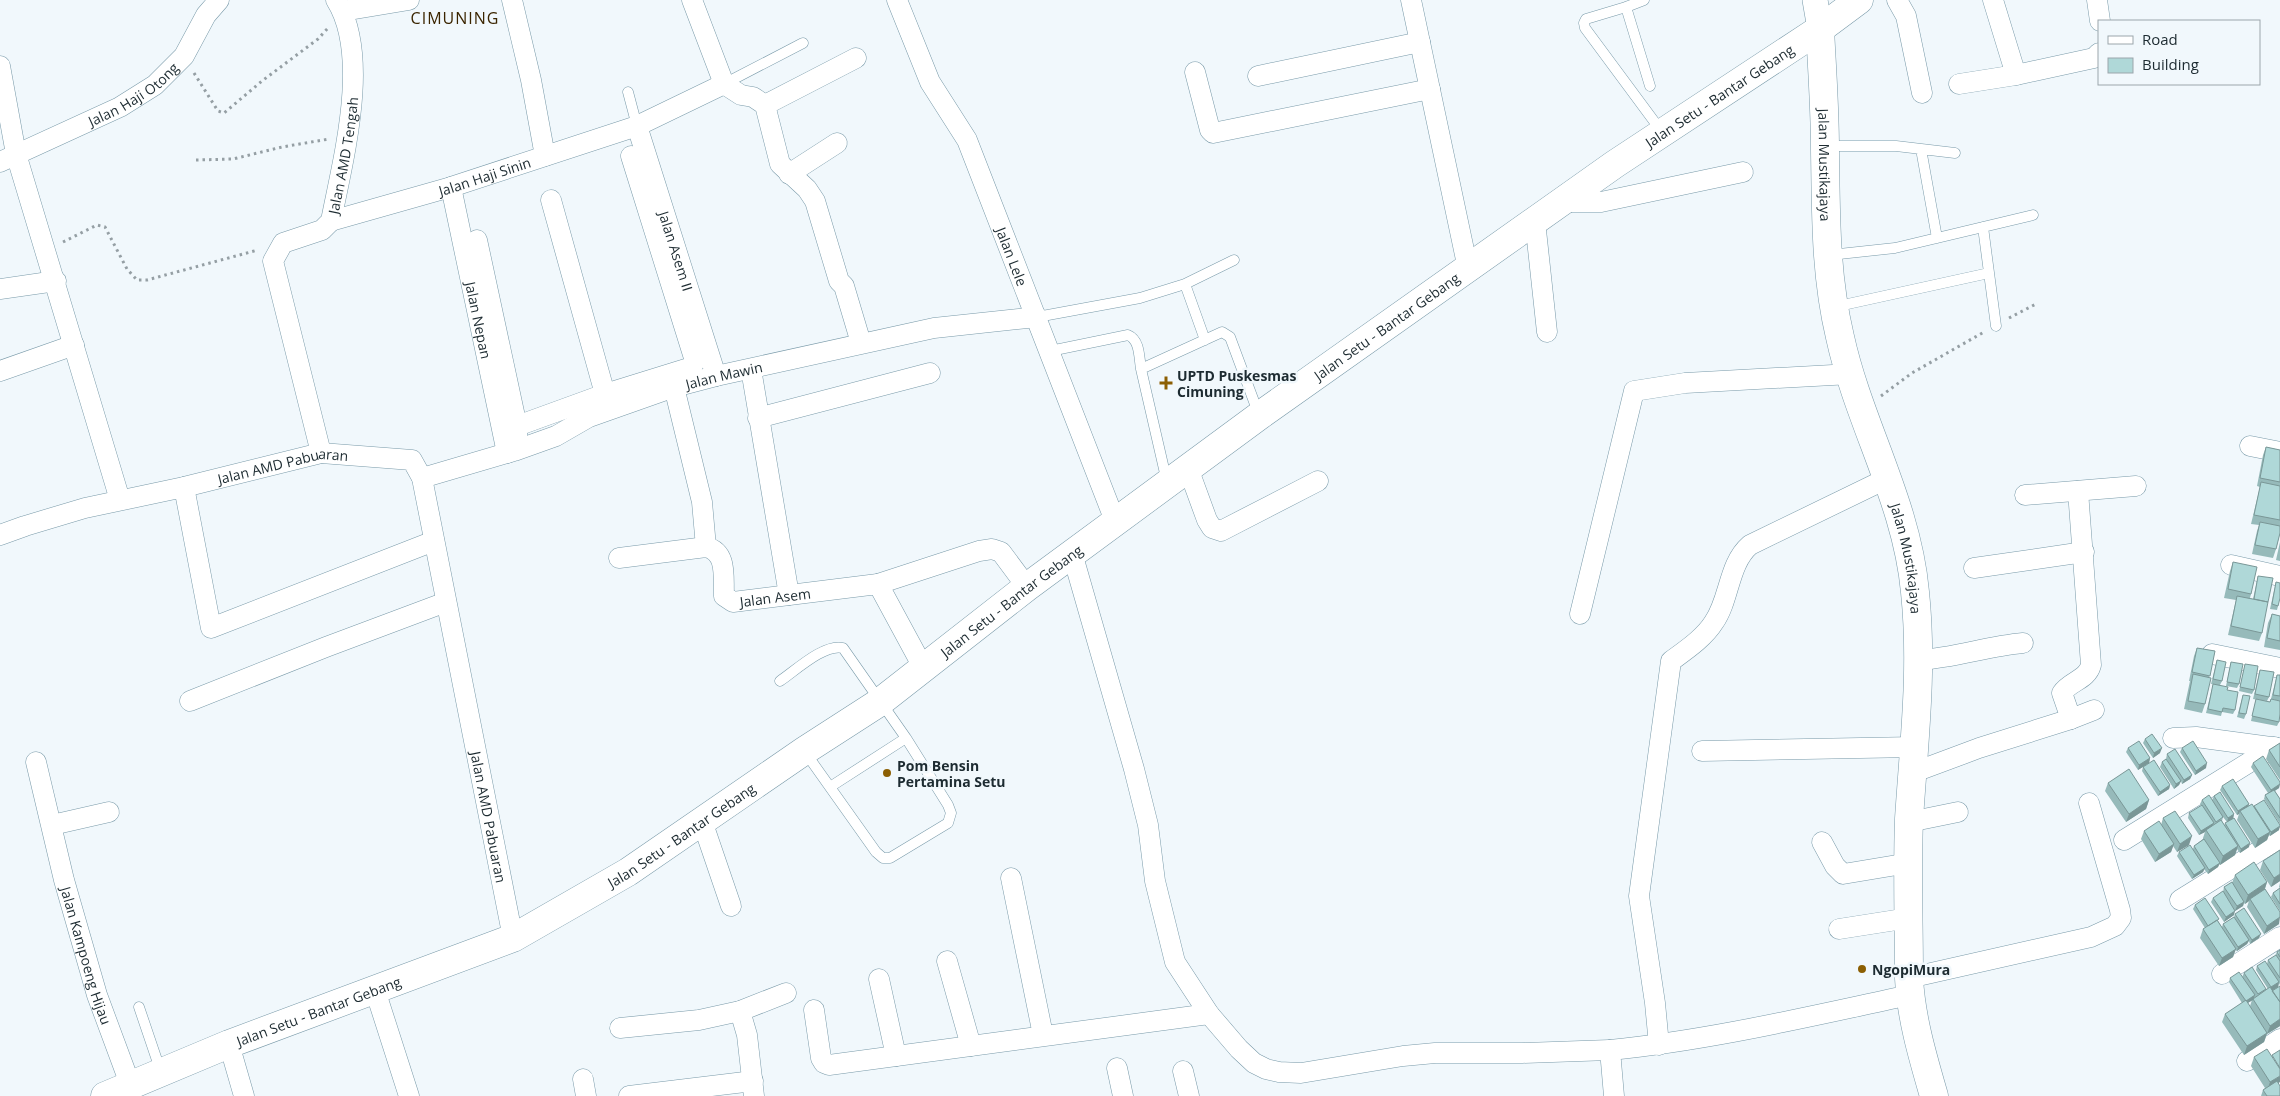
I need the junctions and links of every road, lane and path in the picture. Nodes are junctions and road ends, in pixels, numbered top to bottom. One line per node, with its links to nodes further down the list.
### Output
1 (220, 0): 20 (street, Jalan Haji Otong)
2 (409, 0): 13 (street)
3 (512, 0): 40 (street)
4 (692, 0): 26 (street)
5 (897, 0): 66 (street, Jalan Lele)
6 (1411, 0): 17 (street)
7 (1644, 0): 14 (lane)
8 (1814, 0): 16 (street)
9 (1859, 0): 16 (main road, Jalan Setu - Bantar Gebang)
10 (1898, 0): 31 (street)
11 (1992, 0): 24 (street)
12 (2097, 0): 15 (street)
13 (340, 6): 20 (path); 35 (street, Jalan AMD Tengah)
14 (1626, 8): 28 (lane); 34 (lane)
15 (2100, 20)
16 (1820, 29): 34 (main road, Jalan Setu - Bantar Gebang); 37 (main road, Jalan Mustikajaya)
17 (1420, 42): 25 (street); 29 (street)
18 (803, 43): 26 (lane)
19 (2098, 54): 24 (street)
20 (184, 56): 42 (street, Jalan Haji Otong)
21 (856, 58): 32 (street)
22 (0, 66): 42 (street)
23 (1195, 72): 29 (street)
24 (2016, 75): 27 (street)
25 (1258, 76)
26 (724, 84): 32 (street); 33 (street, Jalan Haji Sinin)
27 (1959, 84)
28 (1650, 86)
29 (1430, 89): 59 (street)
30 (628, 92): 33 (lane)
31 (1922, 92)
32 (765, 105): 45 (street)
33 (637, 126): 40 (street, Jalan Haji Sinin); 78 (street, Jalan Asem II)
34 (1662, 132): 48 (main road, Jalan Setu - Bantar Gebang)
35 (347, 136): 43 (path); 50 (street, Jalan AMD Tengah)
36 (837, 143): 45 (street)
37 (1825, 146): 38 (lane); 57 (main road, Jalan Mustikajaya)
38 (1921, 149): 39 (lane); 53 (lane)
39 (1955, 153)
40 (545, 156): 46 (street, Jalan Haji Sinin)
41 (632, 156): 80 (street)
42 (8, 158): 56 (street)
43 (196, 160)
44 (1743, 172): 48 (street)
45 (789, 174): 70 (street)
46 (451, 187): 50 (street, Jalan Haji Sinin); 86 (street, Jalan Nepan)
47 (551, 200): 80 (street)
48 (1564, 202): 51 (main road, Jalan Setu - Bantar Gebang)
49 (2033, 215): 52 (lane)
50 (331, 221): 55 (street, Jalan AMD Tengah)
51 (1535, 221): 59 (main road, Jalan Setu - Bantar Gebang); 68 (street)
52 (1983, 227): 53 (lane); 60 (lane)
53 (1937, 238): 57 (lane)
54 (477, 240): 84 (street)
55 (282, 244): 56 (path); 88 (street)
56 (46, 251): 61 (street)
57 (1827, 256): 65 (main road, Jalan Mustikajaya)
58 (1234, 260): 62 (lane)
59 (1468, 269): 82 (main road, Jalan Setu - Bantar Gebang)
60 (1989, 273): 65 (lane); 67 (lane)
61 (56, 280): 63 (street); 71 (street)
62 (1185, 284): 66 (lane); 69 (lane)
63 (0, 289)
64 (2036, 304): 67 (path)
65 (1833, 307): 77 (main road, Jalan Mustikajaya)
66 (1037, 317): 70 (street, Jalan Mawin); 72 (street, Jalan Lele)
67 (1996, 326): 81 (path)
68 (1547, 332)
69 (1205, 340): 74 (lane); 82 (lane)
70 (861, 342): 73 (street, Jalan Mawin)
71 (74, 345): 75 (street); 97 (street)
72 (1050, 351): 74 (lane); 98 (street, Jalan Lele)
73 (751, 368): 78 (street, Jalan Mawin); 83 (street)
74 (1141, 369): 89 (lane)
75 (0, 371)
76 (930, 373): 83 (street)
77 (1851, 374): 81 (main road, Jalan Mustikajaya); 112 (street)
78 (716, 376): 79 (street, Jalan Mawin)
79 (674, 387): 86 (street, Jalan Mawin); 101 (street)
80 (605, 394): 84 (street)
81 (1863, 410): 91 (main road, Jalan Mustikajaya)
82 (1260, 416): 89 (main road, Jalan Setu - Bantar Gebang)
83 (758, 418): 110 (street)
84 (517, 426): 86 (street)
85 (2250, 446): 87 (street)
86 (511, 452): 90 (street, Jalan Mawin)
87 (2280, 452)
88 (321, 453): 90 (street, Jalan AMD Pabuaran); 94 (street, Jalan AMD Pabuaran)
89 (1178, 476): 92 (street); 98 (main road, Jalan Setu - Bantar Gebang)
90 (422, 478): 100 (street, Jalan AMD Pabuaran)
91 (1888, 478): 115 (main road, Jalan Mustikajaya); 163 (street)
92 (1318, 481)
93 (2136, 486): 95 (street)
94 (184, 487): 97 (street, Jalan AMD Pabuaran); 100 (street)
95 (2078, 491): 96 (street); 102 (street)
96 (2025, 495)
97 (120, 500): 99 (street, Jalan AMD Pabuaran)
98 (1115, 521): 103 (main road, Jalan Setu - Bantar Gebang)
99 (0, 535)
100 (434, 540): 111 (street, Jalan AMD Pabuaran)
101 (706, 547): 104 (street); 110 (street, Jalan Asem)
102 (2084, 552): 106 (street); 122 (street)
103 (1072, 553): 109 (main road, Jalan Setu - Bantar Gebang); 158 (street)
104 (619, 558)
105 (2231, 566): 107 (street)
106 (1974, 568)
107 (2280, 576)
108 (878, 584): 109 (street, Jalan Asem); 110 (street, Jalan Asem); 117 (street)
109 (1027, 587): 117 (main road, Jalan Setu - Bantar Gebang)
110 (789, 594)
111 (446, 602): 119 (street); 148 (street, Jalan AMD Pabuaran)
112 (1580, 614)
113 (2023, 643): 115 (street)
114 (2212, 654): 116 (street)
115 (1920, 660): 125 (main road, Jalan Mustikajaya)
116 (2280, 668)
117 (924, 669): 120 (main road, Jalan Setu - Bantar Gebang)
118 (780, 681): 120 (lane)
119 (190, 701)
120 (880, 702): 123 (lane); 127 (main road, Jalan Setu - Bantar Gebang)
121 (2094, 710): 122 (street)
122 (2071, 719): 130 (street)
123 (906, 738): 131 (lane); 131 (lane)
124 (2173, 738): 126 (street)
125 (1915, 747): 128 (street); 130 (main road, Jalan Mustikajaya)
126 (2277, 748): 139 (street)
127 (804, 751): 131 (lane); 135 (main road, Jalan Setu - Bantar Gebang)
128 (1702, 751)
129 (36, 762): 137 (street, Jalan Kampoeng Hijau)
130 (1912, 773): 136 (main road, Jalan Mustikajaya)
131 (830, 787)
132 (2089, 803): 152 (street)
133 (109, 812): 137 (street)
134 (1958, 812): 136 (street)
135 (702, 821): 144 (street); 148 (main road, Jalan Setu - Bantar Gebang)
136 (1909, 822): 141 (main road, Jalan Mustikajaya)
137 (52, 825): 171 (street, Jalan Kampoeng Hijau)
138 (2280, 838): 143 (street)
139 (2124, 840)
140 (1822, 842): 141 (street)
141 (1909, 863): 145 (main road, Jalan Mustikajaya)
142 (1011, 878): 160 (street)
143 (2180, 900)
144 (731, 906)
145 (1908, 918): 146 (street); 152 (main road, Jalan Mustikajaya)
146 (1839, 928)
147 (2280, 937): 150 (street)
148 (513, 938): 153 (main road, Jalan Setu - Bantar Gebang)
149 (947, 961): 164 (street)
150 (2222, 974)
151 (879, 979): 166 (street)
152 (1910, 986): 163 (street); 180 (main road, Jalan Mustikajaya)
153 (375, 990): 162 (main road, Jalan Setu - Bantar Gebang); 175 (street)
154 (786, 993): 157 (street)
155 (139, 1007): 170 (lane)
156 (814, 1010): 166 (street)
157 (740, 1011): 159 (street); 172 (street)
158 (1209, 1014): 160 (street); 165 (street)
159 (620, 1028)
160 (1043, 1036): 164 (street)
161 (2280, 1039): 167 (street)
162 (229, 1044): 170 (main road, Jalan Setu - Bantar Gebang); 174 (street)
163 (1659, 1045): 165 (street)
164 (971, 1046): 166 (street)
165 (1610, 1050): 179 (street)
166 (896, 1056)
167 (2247, 1062)
168 (1117, 1068): 177 (street)
169 (1183, 1071): 178 (street)
170 (161, 1072): 171 (main road, Jalan Setu - Bantar Gebang)
171 (130, 1084): 173 (main road, Jalan Setu - Bantar Gebang)
172 (754, 1088): 176 (street)
173 (105, 1096)
174 (244, 1096)
175 (409, 1096)
176 (628, 1096)
177 (1123, 1096)
178 (1189, 1096)
179 (1614, 1096)
180 (1934, 1096)

